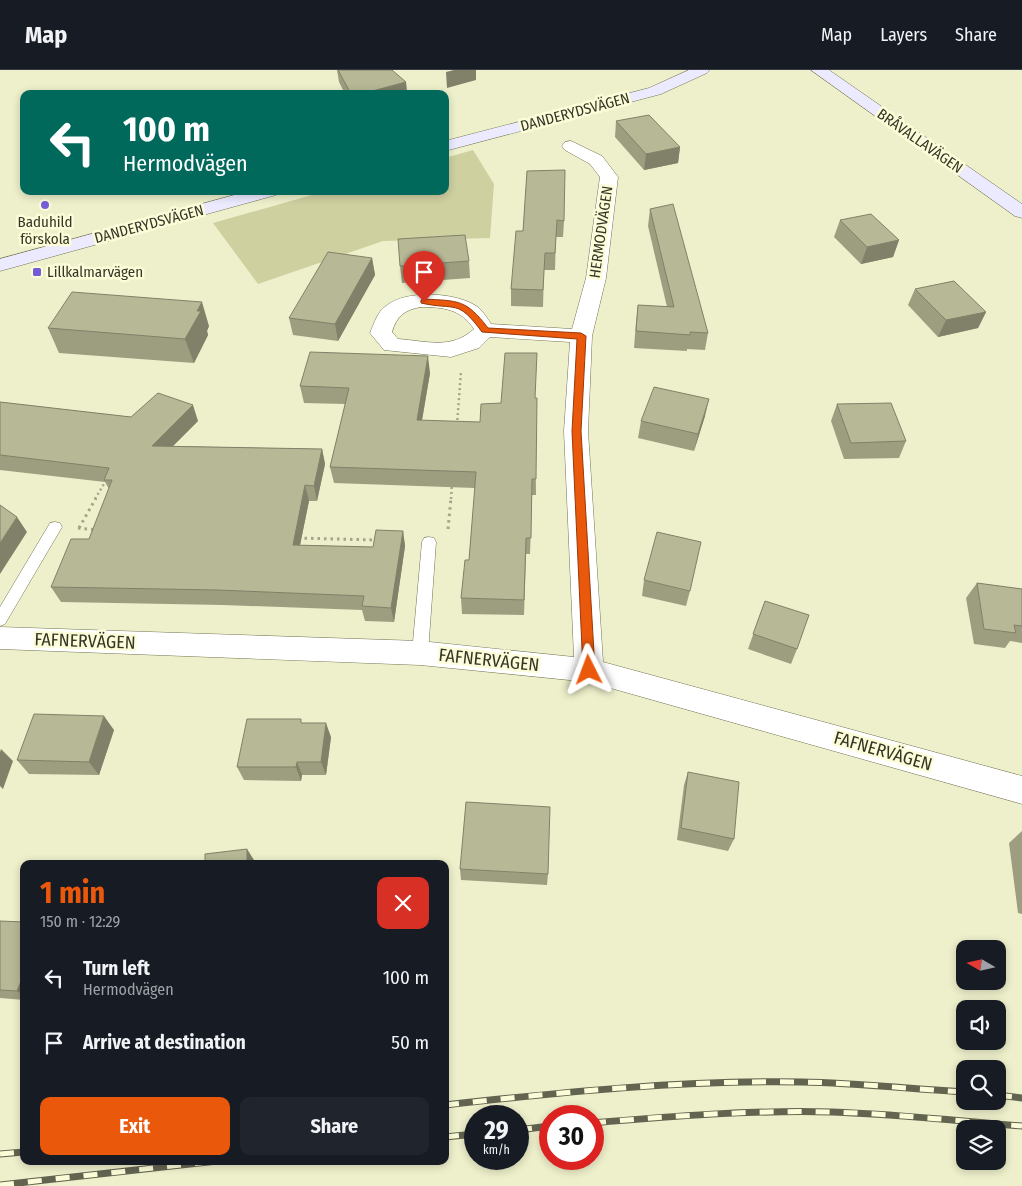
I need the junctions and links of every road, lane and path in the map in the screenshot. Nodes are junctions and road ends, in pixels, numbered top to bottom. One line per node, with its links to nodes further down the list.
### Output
1 (702, 70): 3 (street, DANDERYDSVÄGEN)
2 (819, 70): 6 (street, BRÅVALLAVÄGEN)
3 (449, 145)
4 (571, 146): 9 (street, HERMODVÄGEN)
5 (255, 195): 7 (street, DANDERYDSVÄGEN)
6 (1022, 212)
7 (0, 265)
8 (485, 330): 9 (street); 10 (street); 10 (street)
9 (581, 336): 23 (street, HERMODVÄGEN)
10 (463, 346): 11 (path)
11 (456, 434)
12 (108, 478): 15 (path)
13 (452, 483): 19 (path)
14 (55, 526): 15 (path); 20 (lane)
15 (79, 528): 16 (path)
16 (104, 530)
17 (294, 538): 18 (path)
18 (381, 540)
19 (429, 542): 22 (lane)
20 (0, 620)
21 (0, 638): 22 (street, FAFNERVÄGEN)
22 (420, 653): 23 (street, FAFNERVÄGEN)
23 (589, 670): 24 (street, FAFNERVÄGEN)
24 (1022, 790)

